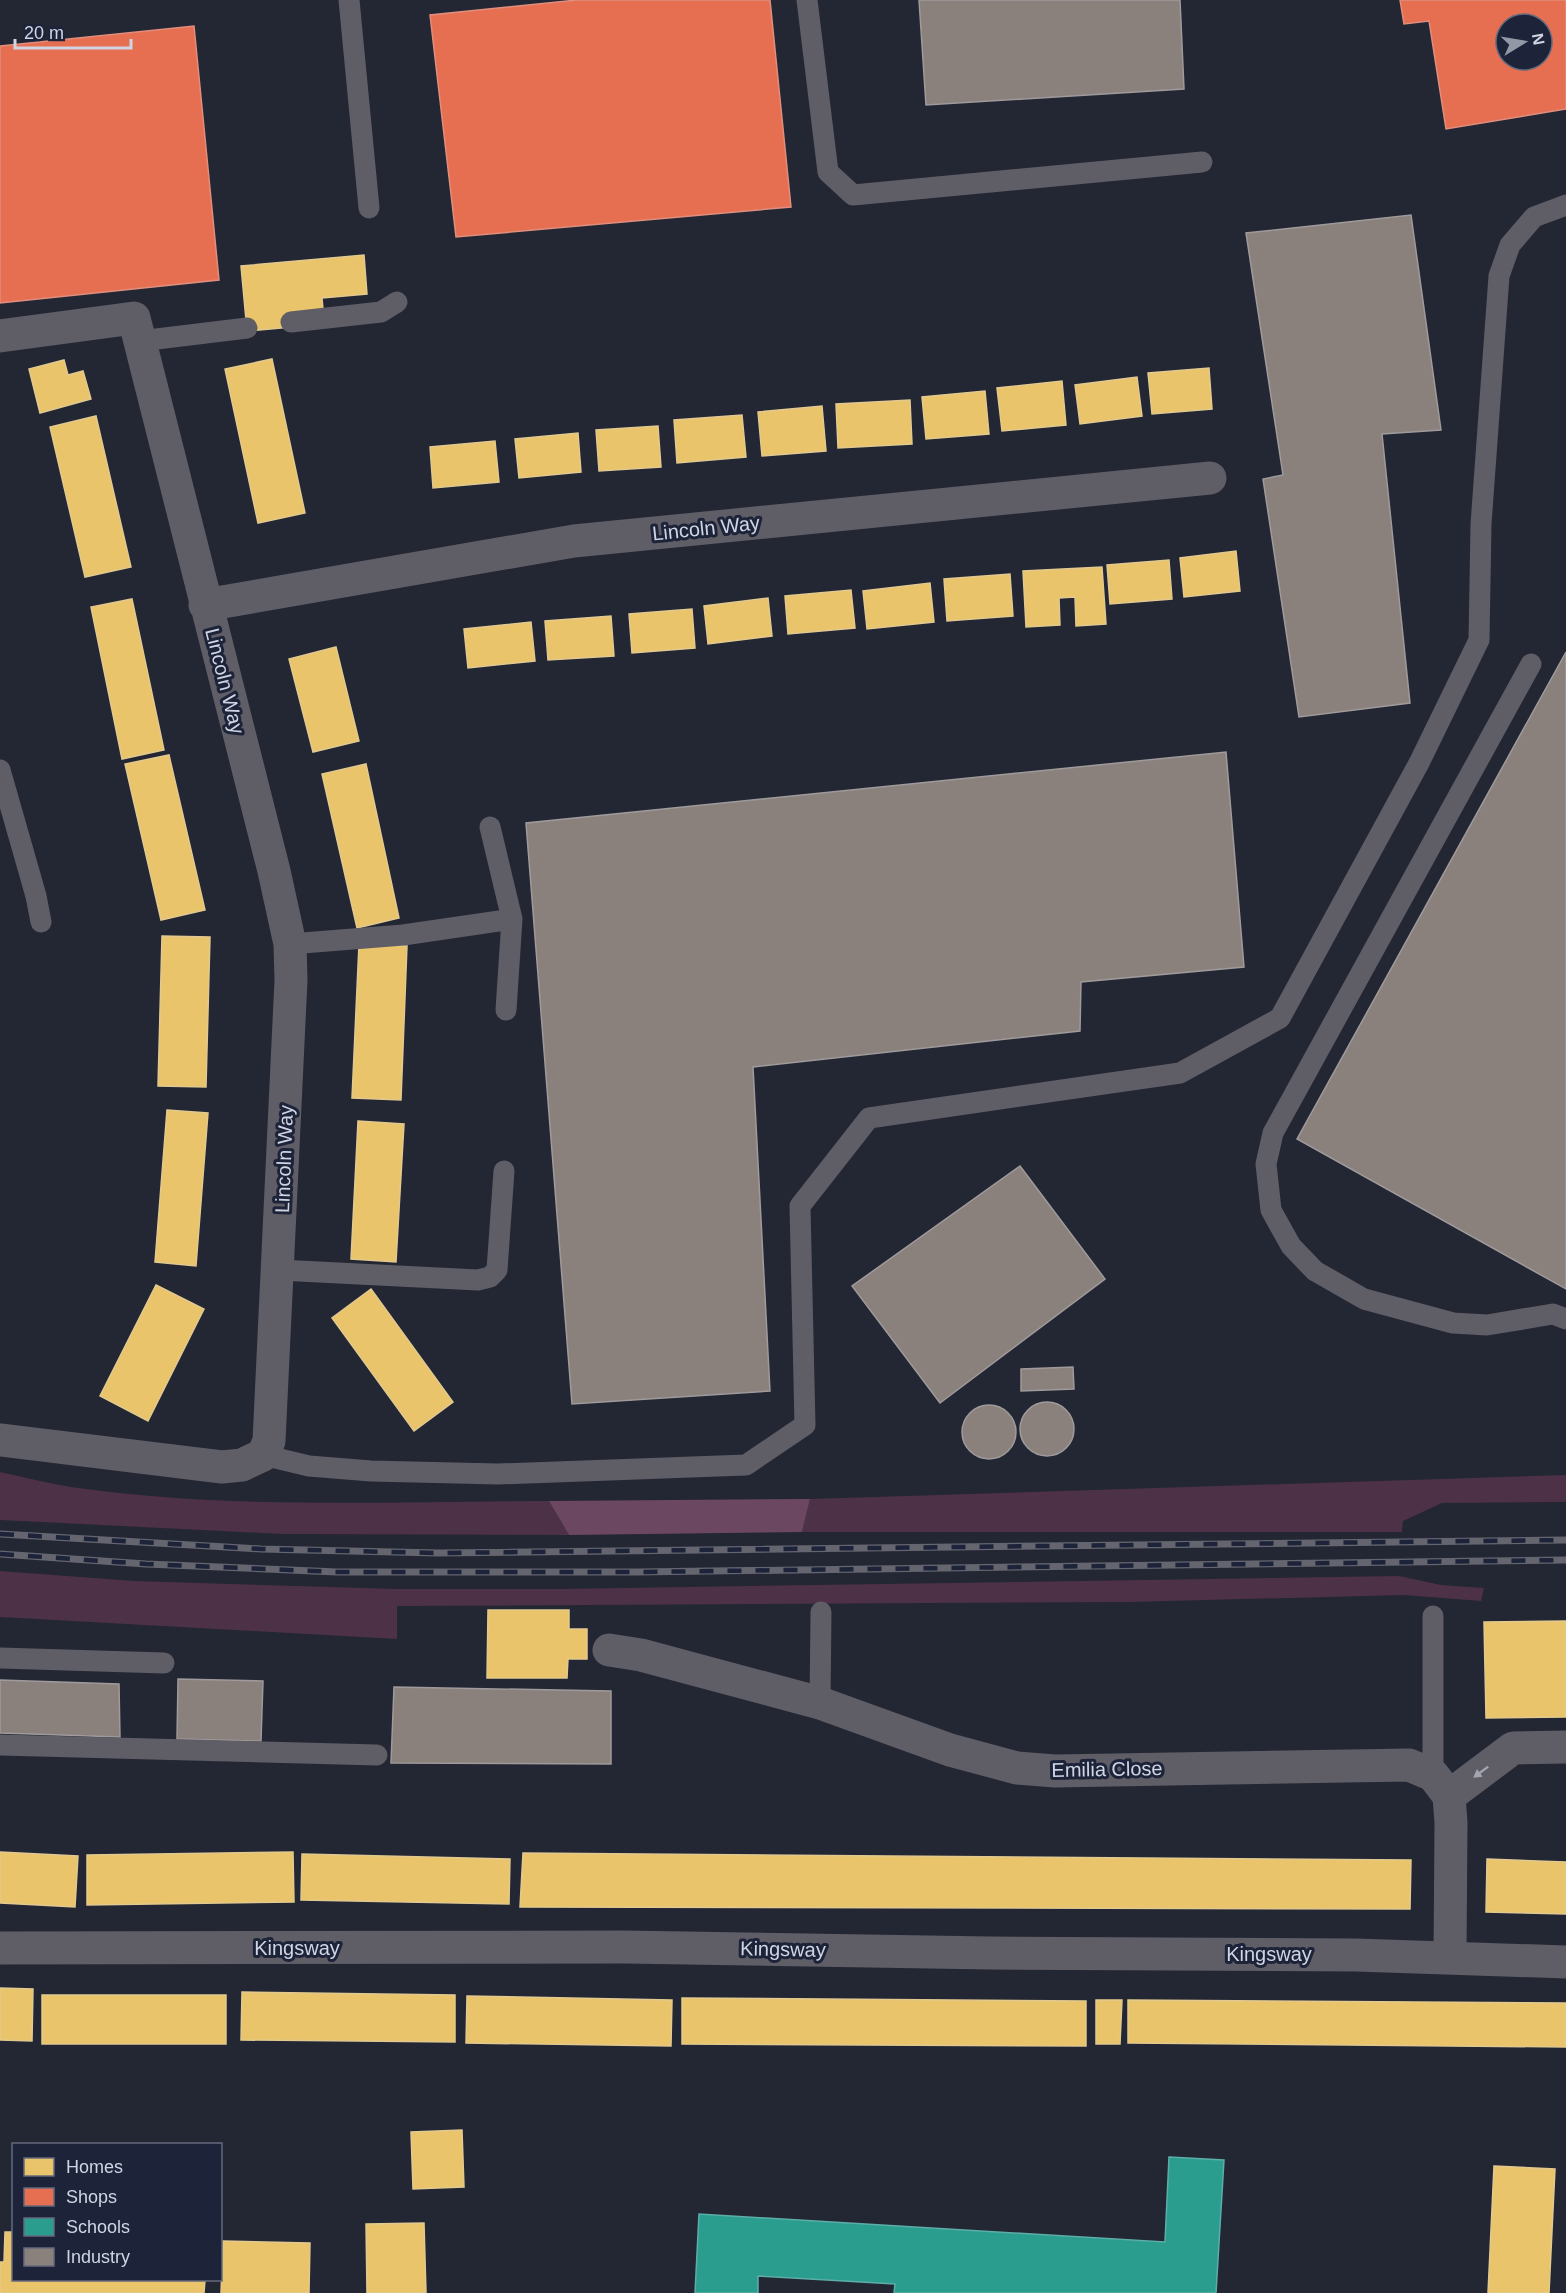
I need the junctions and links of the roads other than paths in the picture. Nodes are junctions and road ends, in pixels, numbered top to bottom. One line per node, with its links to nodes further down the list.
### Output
1 (349, 0): 5 (lane)
2 (807, 0): 3 (lane)
3 (1202, 162)
4 (1566, 205): 24 (lane)
5 (369, 208)
6 (397, 302): 7 (lane)
7 (291, 322)
8 (247, 328): 10 (lane)
9 (0, 336): 10 (street, Lincoln Way)
10 (140, 341): 12 (street, Lincoln Way)
11 (1210, 478): 12 (street, Lincoln Way)
12 (206, 605): 18 (street, Lincoln Way)
13 (1532, 664): 22 (lane)
14 (0, 770): 17 (lane)
15 (490, 827): 16 (lane)
16 (512, 919): 18 (lane); 19 (lane)
17 (40, 922)
18 (290, 944): 21 (street, Lincoln Way)
19 (506, 1010)
20 (504, 1171): 21 (lane)
21 (279, 1270): 24 (street, Lincoln Way)
22 (1566, 1320)
23 (0, 1440): 24 (street)
24 (263, 1455)
25 (821, 1612): 30 (lane)
26 (1433, 1616): 34 (lane)
27 (609, 1650): 30 (street, Emilia Close)
28 (0, 1658): 29 (lane)
29 (164, 1663)
30 (820, 1704): 34 (street, Emilia Close)
31 (0, 1745): 33 (lane)
32 (1566, 1747): 34 (street, one-way to 34)
33 (377, 1755)
34 (1441, 1785): 36 (street)
35 (0, 1948): 36 (street, Kingsway)
36 (1450, 1956): 37 (street, Kingsway)
37 (1566, 1962)

